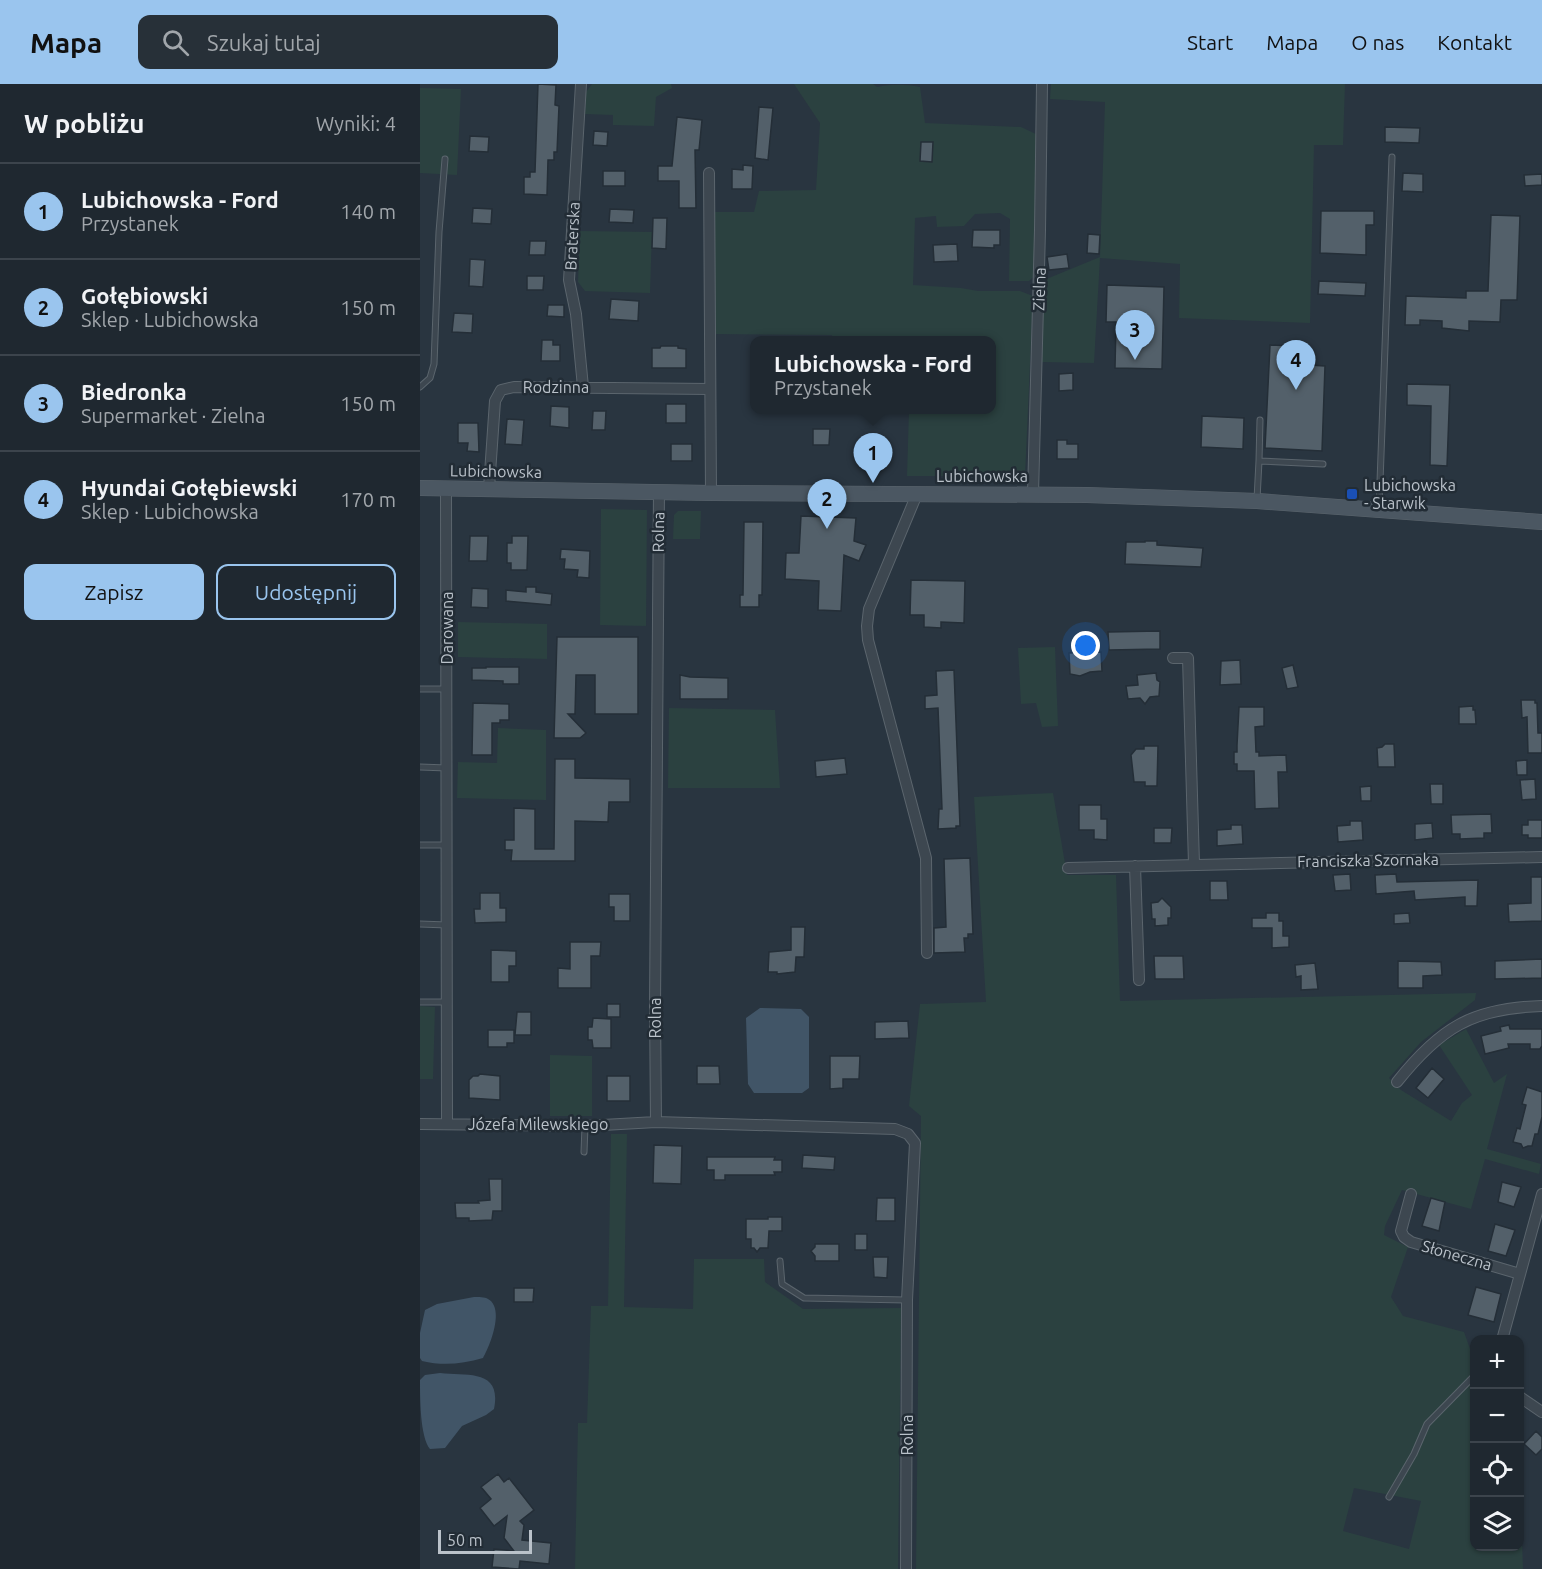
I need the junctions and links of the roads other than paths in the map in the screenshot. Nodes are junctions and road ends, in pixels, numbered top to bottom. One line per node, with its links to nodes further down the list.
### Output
1 (581, 84): 7 (street, Braterska)
2 (1042, 84): 18 (street, Zielna)
3 (1392, 157): 20 (lane)
4 (445, 159): 6 (lane)
5 (709, 173): 8 (street)
6 (420, 387)
7 (583, 387): 8 (street, Rodzinna); 14 (street, Rodzinna)
8 (710, 389): 16 (street)
9 (1260, 420): 10 (lane)
10 (1259, 460): 11 (lane); 19 (lane)
11 (1323, 464)
12 (420, 488): 13 (street, Lubichowska)
13 (447, 488): 14 (street, Lubichowska); 24 (street, Darowana)
14 (489, 488): 15 (street, Lubichowska)
15 (659, 491): 16 (street, Lubichowska); 41 (street, Rolna)
16 (711, 493): 17 (street, Lubichowska)
17 (917, 494): 18 (street, Lubichowska); 35 (street)
18 (1033, 494): 19 (street, Lubichowska)
19 (1257, 501): 20 (street, Lubichowska)
20 (1379, 509): 21 (street, Lubichowska)
21 (1542, 522)
22 (1173, 658): 30 (street)
23 (420, 689): 24 (lane)
24 (447, 689): 26 (street, Darowana)
25 (420, 767): 26 (lane)
26 (447, 768): 28 (street, Darowana)
27 (420, 845): 28 (lane)
28 (446, 845): 34 (street, Darowana)
29 (1542, 857): 30 (street, Franciszka Szornaka)
30 (1194, 864): 31 (street, Franciszka Szornaka)
31 (1135, 866): 32 (street, Franciszka Szornaka); 36 (street)
32 (1068, 868)
33 (420, 924): 34 (lane)
34 (447, 925): 38 (street, Darowana)
35 (927, 953)
36 (1139, 980)
37 (420, 1002): 38 (lane)
38 (447, 1002): 43 (street, Darowana)
39 (1542, 1006): 40 (street)
40 (1397, 1082)
41 (656, 1122): 44 (street, Józefa Milewskiego); 50 (street, Rolna)
42 (420, 1124): 43 (street, Józefa Milewskiego)
43 (447, 1124): 44 (street, Józefa Milewskiego)
44 (585, 1126): 45 (lane)
45 (584, 1152)
46 (1411, 1194): 49 (street, Słoneczna)
47 (1542, 1194): 49 (street)
48 (780, 1261): 50 (lane)
49 (1520, 1274): 51 (street)
50 (907, 1300): 56 (street, Rolna)
51 (1503, 1335)
52 (1470, 1380): 55 (lane)
53 (1524, 1400): 54 (street)
54 (1542, 1412)
55 (1389, 1497)
56 (906, 1569)

